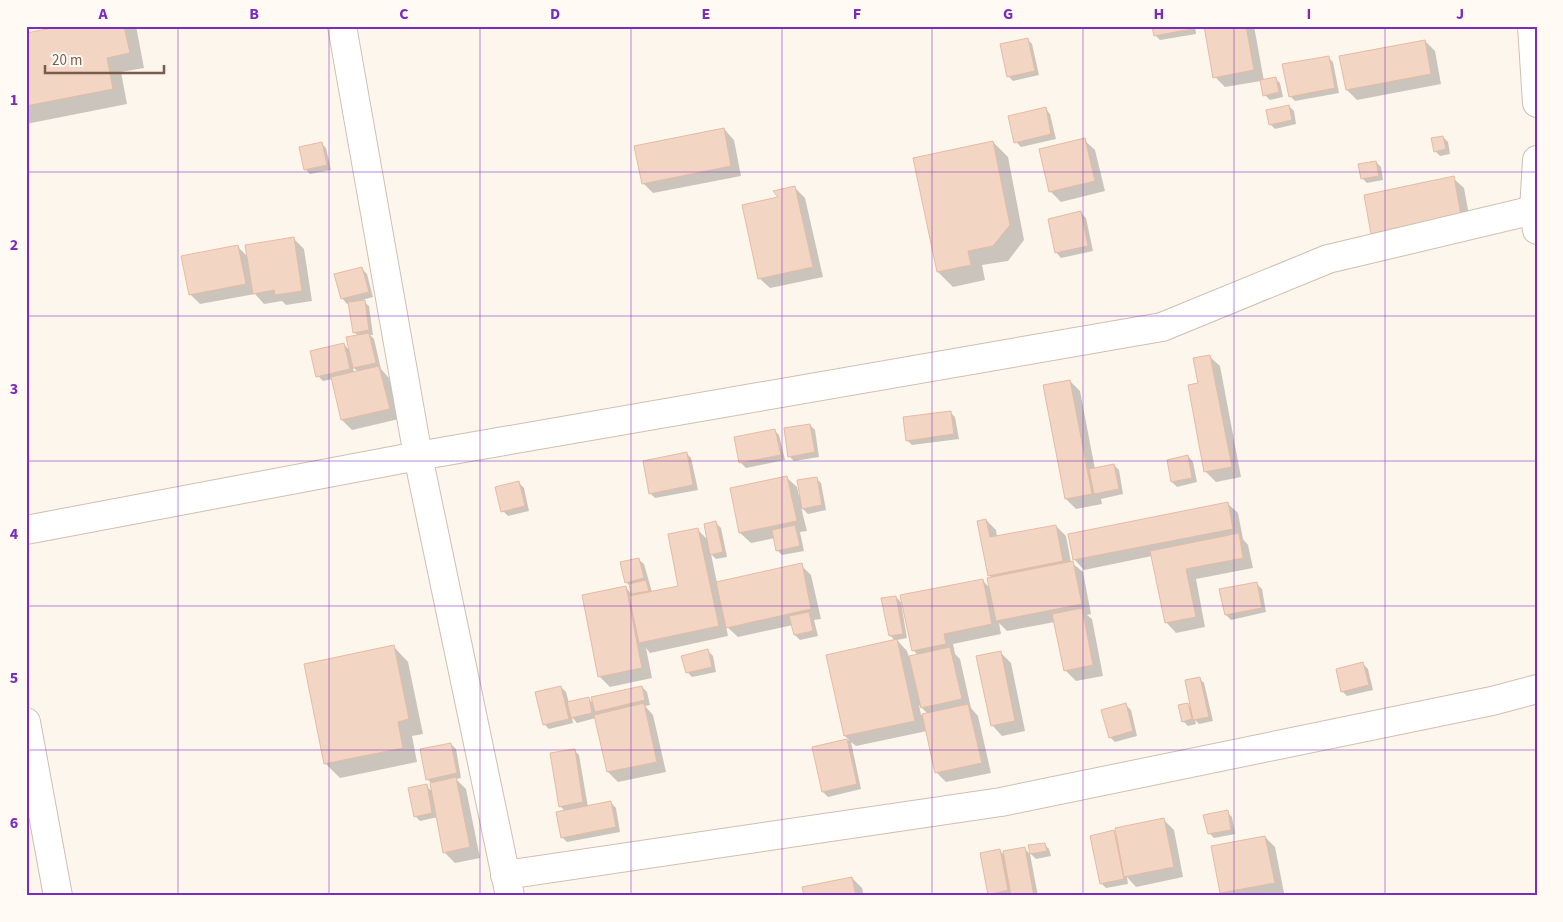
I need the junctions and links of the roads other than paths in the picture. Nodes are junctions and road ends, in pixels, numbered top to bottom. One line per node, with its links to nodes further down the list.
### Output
1 (342, 26): 6 (street)
2 (1532, 26): 3 (street)
3 (1537, 103)
4 (1537, 160): 5 (street)
5 (1535, 220): 6 (street)
6 (418, 456): 7 (street); 10 (street)
7 (26, 530)
8 (1537, 689): 10 (street)
9 (26, 722): 11 (street)
10 (507, 885)
11 (58, 896)

